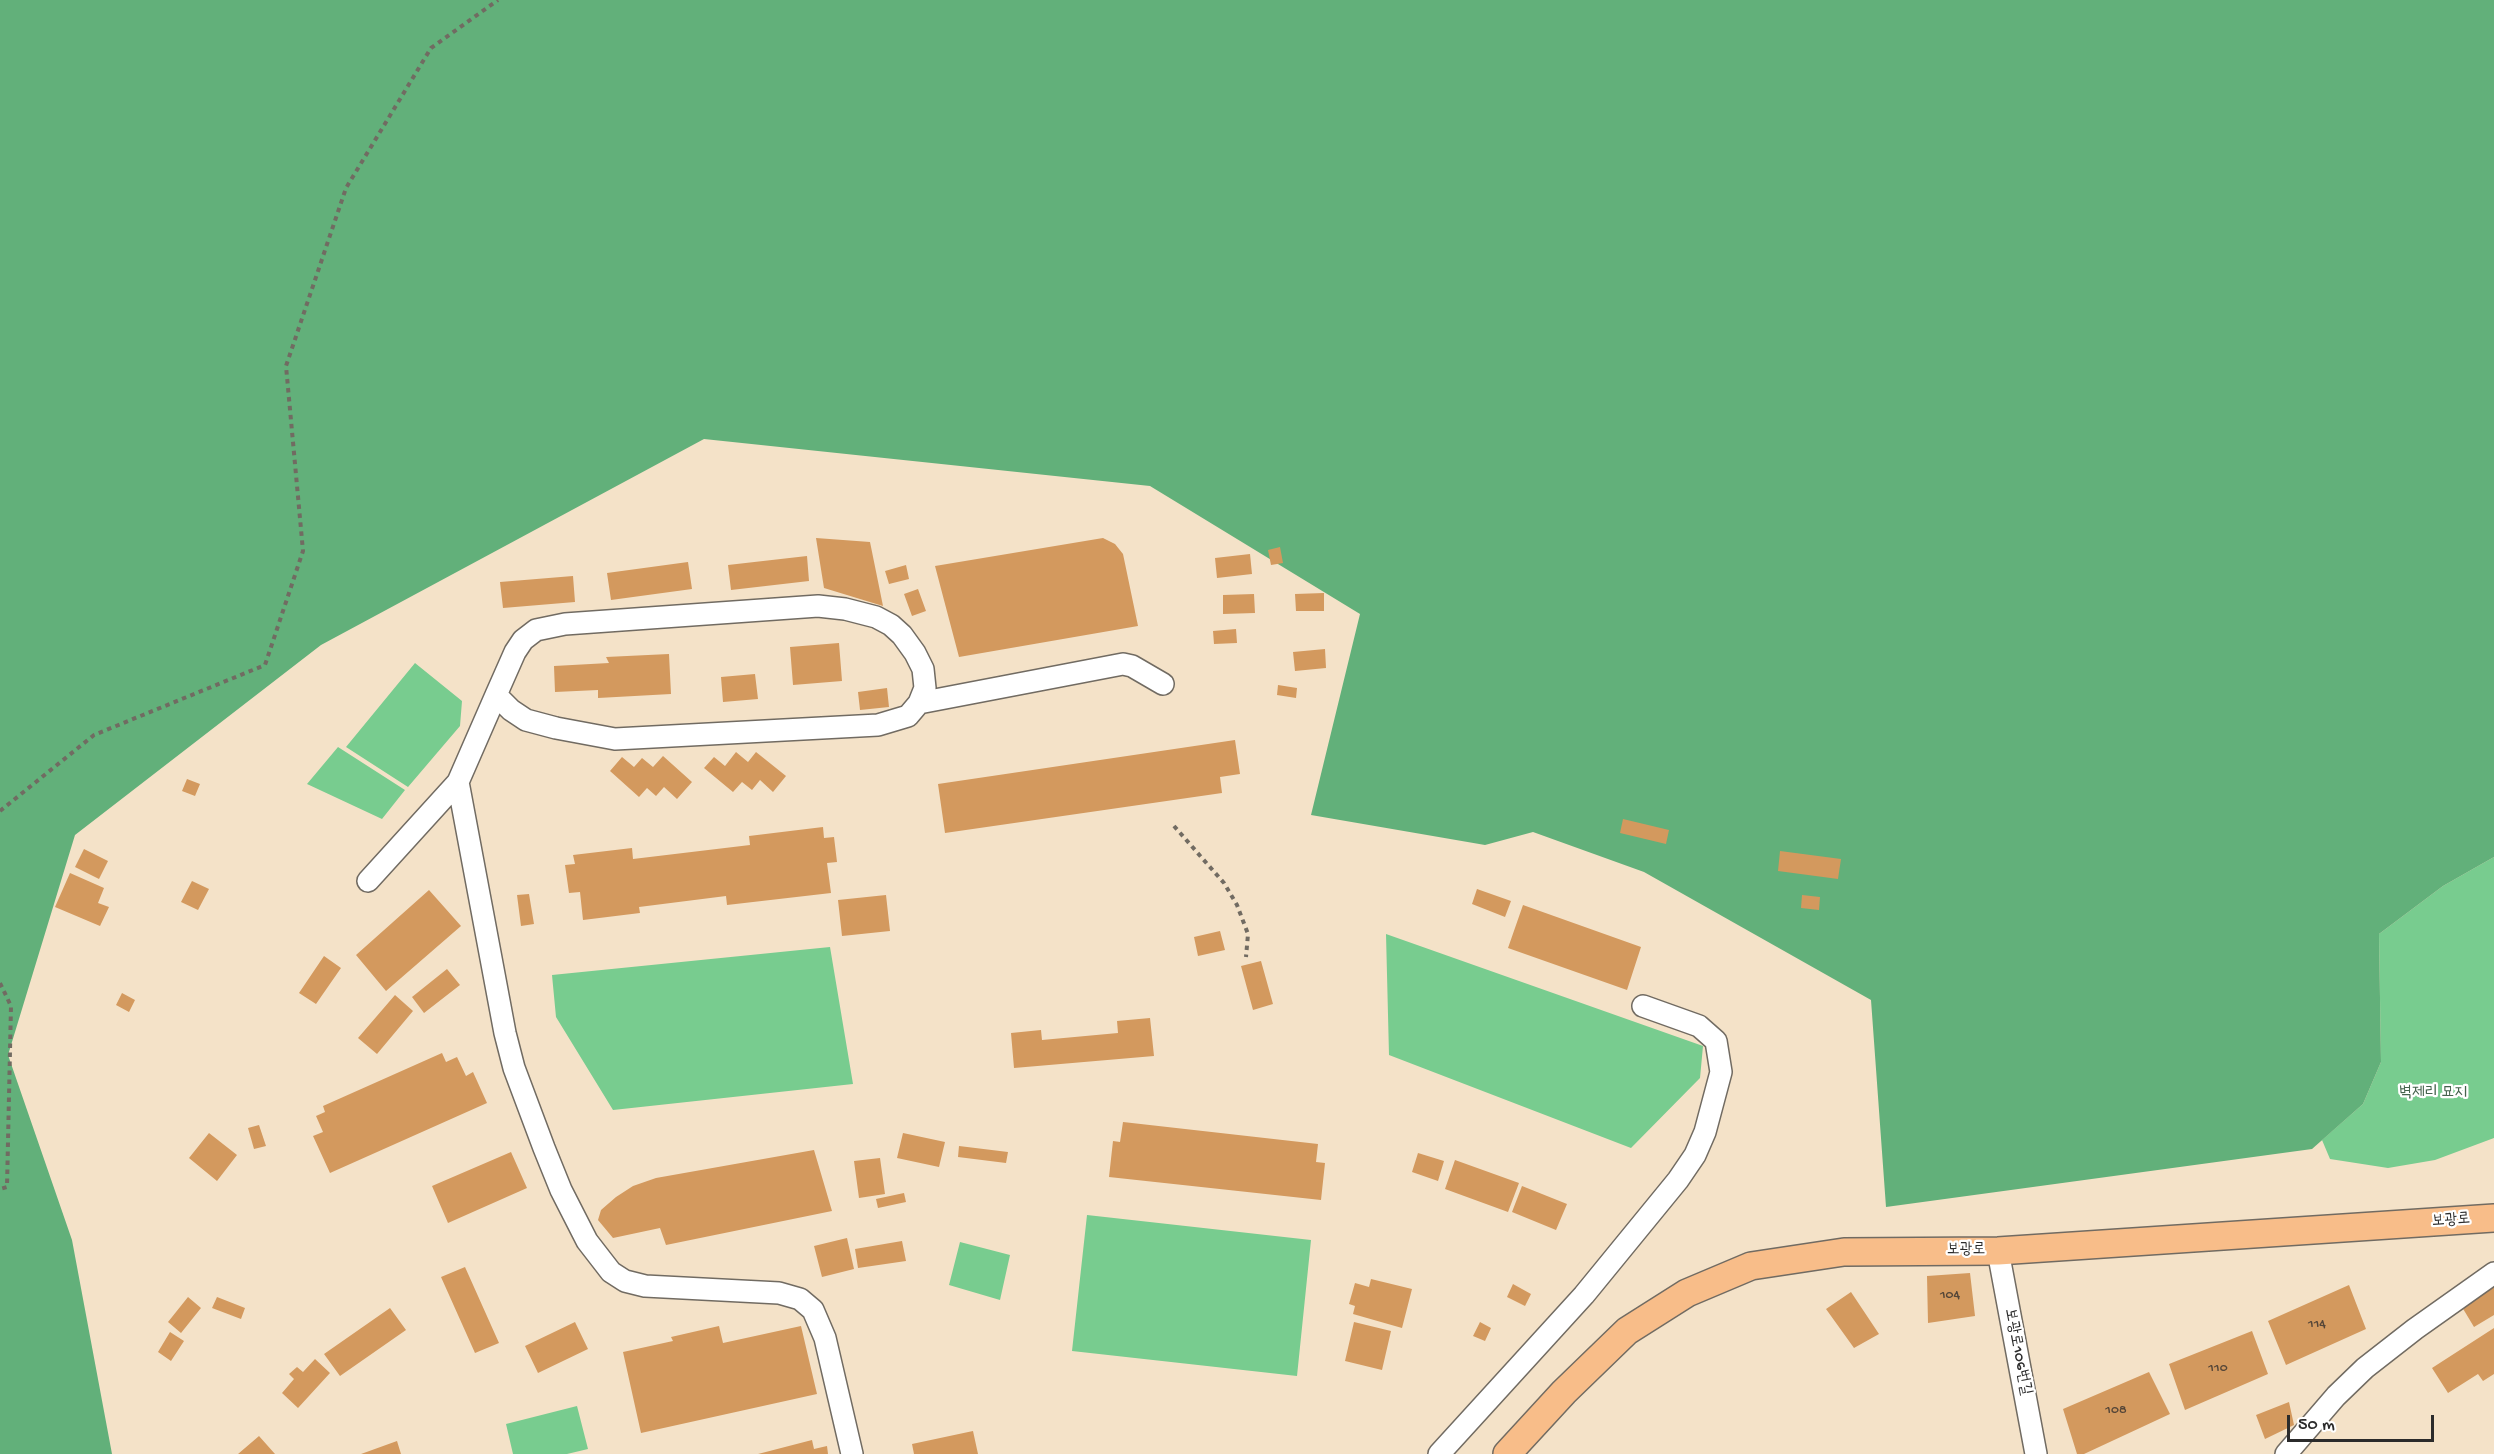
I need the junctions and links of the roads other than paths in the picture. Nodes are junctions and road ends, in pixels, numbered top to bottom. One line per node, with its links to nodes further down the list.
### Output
1 (1163, 684): 3 (street)
2 (496, 695): 3 (street); 3 (street); 4 (street)
3 (919, 703)
4 (458, 782): 5 (street); 10 (street)
5 (369, 881)
6 (1643, 1005): 11 (street)
7 (2494, 1218): 8 (main road, 보광로)
8 (1998, 1251): 12 (main road, 보광로); 13 (street, 보광로106번길)
9 (2494, 1273): 14 (street)
10 (852, 1454)
11 (1439, 1454)
12 (1507, 1454)
13 (2036, 1454)
14 (2286, 1454)

